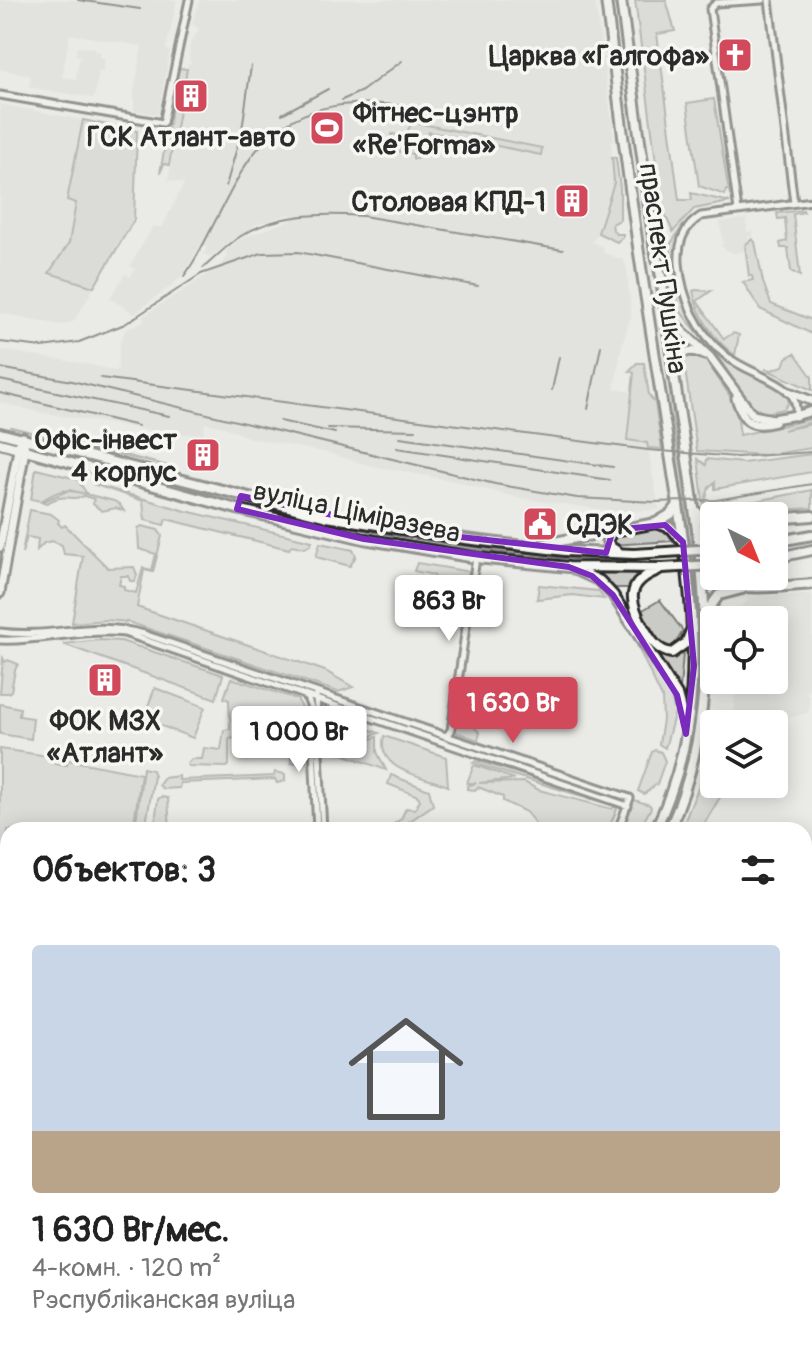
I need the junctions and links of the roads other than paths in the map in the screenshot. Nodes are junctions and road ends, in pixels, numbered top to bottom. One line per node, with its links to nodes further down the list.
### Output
1 (189, 0): 6 (street)
2 (606, 0): 23 (main road, праспект Пушкіна)
3 (621, 0): 10 (main road, праспект Пушкіна)
4 (766, 0): 5 (street); 8 (street)
5 (731, 1): 9 (street)
6 (0, 95)
7 (812, 201): 8 (street)
8 (794, 203): 9 (street)
9 (738, 211): 13 (street)
10 (666, 311): 11 (street); 12 (main road, праспект Пушкіна)
11 (710, 357): 12 (street); 16 (street)
12 (672, 362): 25 (main road, праспект Пушкіна)
13 (789, 392): 14 (street); 16 (street)
14 (812, 401)
15 (812, 411): 16 (street)
16 (797, 415)
17 (0, 433): 18 (main road, вуліца Ціміразева)
18 (23, 437): 20 (street); 21 (main road, вуліца Ціміразева)
19 (0, 443): 20 (main road, вуліца Ціміразева)
20 (21, 449): 24 (main road, вуліца Ціміразева); 36 (street); 49 (street)
21 (228, 493): 22 (main road, вуліца Ціміразева); 24 (main road)
22 (241, 496): 26 (main road); 35 (main road, вуліца Ціміразева)
23 (678, 505): 30 (main road); 34 (main road, праспект Пушкіна)
24 (224, 506): 26 (main road, вуліца Ціміразева)
25 (694, 507): 27 (main road); 42 (main road, праспект Пушкіна)
26 (237, 509): 41 (main road, вуліца Ціміразева)
27 (700, 516)
28 (812, 516): 29 (main road)
29 (788, 518)
30 (656, 523): 31 (main road); 34 (main road)
31 (613, 530): 35 (main road); 39 (main road)
32 (812, 535): 33 (main road)
33 (788, 539)
34 (683, 542): 51 (main road, праспект Пушкіна)
35 (526, 546): 39 (main road, вуліца Ціміразева)
36 (0, 547)
37 (700, 550): 39 (main road, вуліца Ціміразева, bridge)
38 (812, 550): 40 (main road)
39 (629, 554)
40 (788, 555)
41 (476, 558): 44 (main road, вуліца Ціміразева); 63 (street)
42 (700, 558)
43 (700, 566): 45 (main road, вуліца Ціміразева, bridge)
44 (569, 567): 45 (main road, вуліца Ціміразева); 62 (main road)
45 (662, 568): 51 (main road)
46 (812, 584): 47 (main road)
47 (788, 585)
48 (737, 590): 50 (main road)
49 (0, 593)
50 (710, 606)
51 (693, 624): 62 (main road, праспект Пушкіна)
52 (0, 632): 54 (street)
53 (41, 637): 54 (street); 56 (street); 58 (street)
54 (30, 638): 55 (street)
55 (0, 640)
56 (294, 690): 58 (street); 59 (street)
57 (704, 694): 70 (main road, праспект Пушкіна)
58 (315, 696): 59 (street); 60 (street); 61 (street); 63 (street)
59 (311, 705): 66 (street)
60 (342, 707): 61 (street); 64 (street)
61 (319, 731): 67 (street)
62 (686, 734): 69 (main road, праспект Пушкіна)
63 (446, 737): 64 (street)
64 (569, 782): 65 (street); 65 (street)
65 (628, 806): 68 (street)
66 (319, 822)
67 (320, 822)
68 (621, 822)
69 (658, 822)
70 (672, 822)

